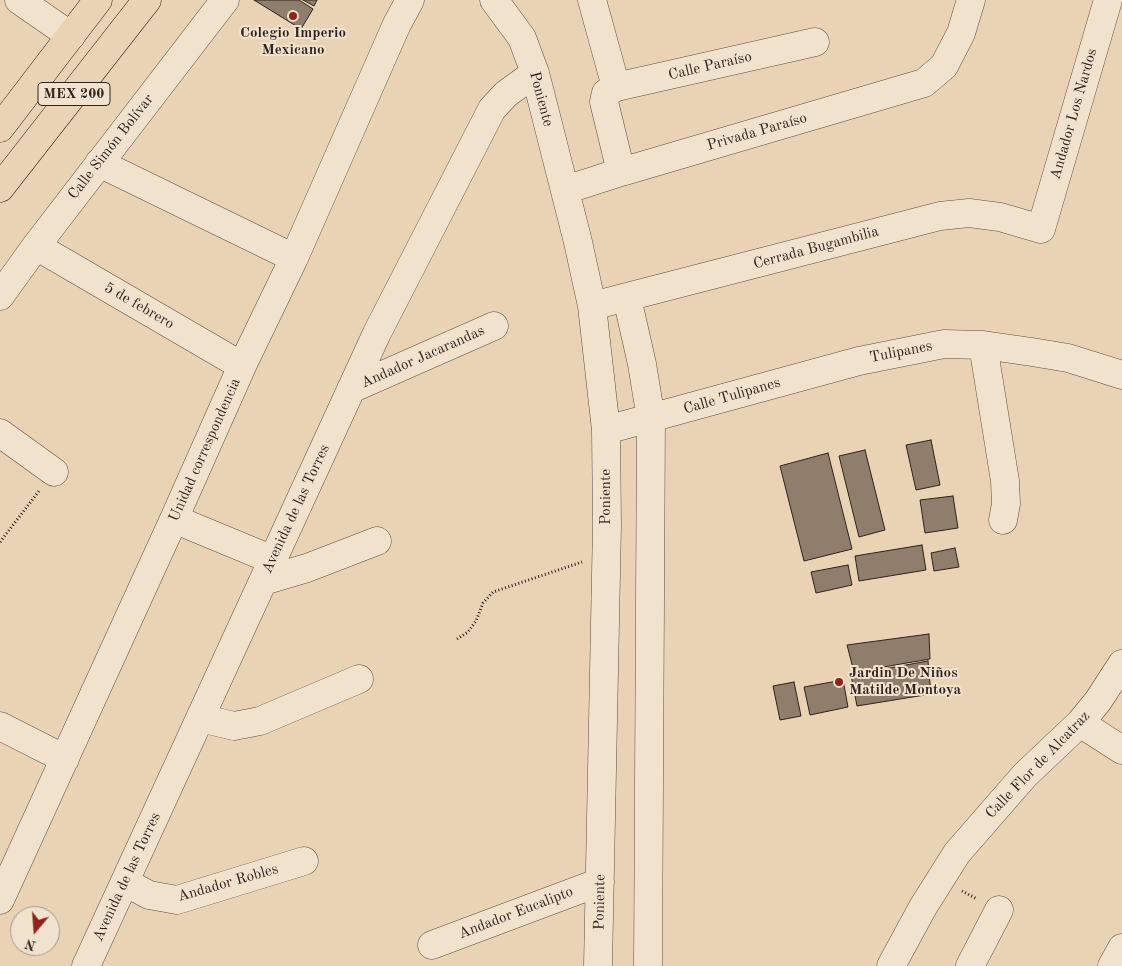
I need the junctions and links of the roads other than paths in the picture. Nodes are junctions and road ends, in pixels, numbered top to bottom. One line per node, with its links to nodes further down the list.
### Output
1 (19, 0): 10 (street)
2 (98, 0): 10 (main road, MEX 200)
3 (147, 0): 17 (main road, MEX 200)
4 (226, 0): 15 (street, Calle Simón Bolívar)
5 (410, 0): 21 (street, Unidad correspondencia)
6 (592, 0): 13 (street)
7 (971, 0): 16 (street, Privada Paraíso)
8 (1108, 0): 19 (street, Andador Los Nardos)
9 (507, 1): 12 (street, Poniente)
10 (71, 36): 14 (main road, MEX 200)
11 (816, 42): 13 (street, Calle Paraíso)
12 (535, 72): 18 (street, Poniente); 30 (street, Avenida de las Torres)
13 (611, 90): 16 (street)
14 (0, 128)
15 (99, 163): 20 (street, Calle Simón Bolívar); 21 (street)
16 (620, 172): 18 (street, Privada Paraíso)
17 (0, 188)
18 (565, 190): 24 (street, Poniente)
19 (1041, 229): 23 (street, Cerrada Bugambilia)
20 (36, 246): 22 (street, Calle Simón Bolívar); 28 (street, 5 de febrero)
21 (294, 258): 28 (street, Unidad correspondencia)
22 (0, 296)
23 (626, 298): 24 (street, Cerrada Bugambilia); 31 (street)
24 (592, 306): 32 (street, Poniente)
25 (494, 326): 30 (street, Andador Jacarandas)
26 (983, 345): 27 (street, Tulipanes); 29 (street); 36 (street)
27 (858, 361): 31 (street, Calle Tulipanes)
28 (242, 366): 35 (street, Unidad correspondencia)
29 (1122, 375)
30 (352, 389): 38 (street, Avenida de las Torres)
31 (651, 419): 32 (street, Calle Tulipanes); 55 (street)
32 (606, 430): 48 (street, Poniente)
33 (0, 433): 34 (street)
34 (54, 472)
35 (174, 519): 38 (street); 45 (street, Unidad correspondencia)
36 (1003, 520)
37 (377, 541): 38 (street)
38 (268, 570): 41 (street, Avenida de las Torres)
39 (1122, 664): 42 (street, Calle Flor de Alcatraz)
40 (359, 679): 41 (street)
41 (200, 718): 47 (street, Avenida de las Torres)
42 (1080, 723): 44 (street); 56 (street, Calle Flor de Alcatraz)
43 (0, 726): 45 (street)
44 (1122, 750)
45 (64, 759): 49 (street, Unidad correspondencia)
46 (304, 861): 47 (street, Andador Robles)
47 (125, 882): 53 (street, Avenida de las Torres)
48 (600, 882): 51 (street, Andador Eucalipto); 54 (street, Poniente)
49 (3, 885)
50 (999, 910): 57 (street)
51 (432, 945)
52 (1122, 948): 58 (street)
53 (86, 966)
54 (598, 966)
55 (648, 966)
56 (891, 966)
57 (970, 966)
58 (1112, 966)

